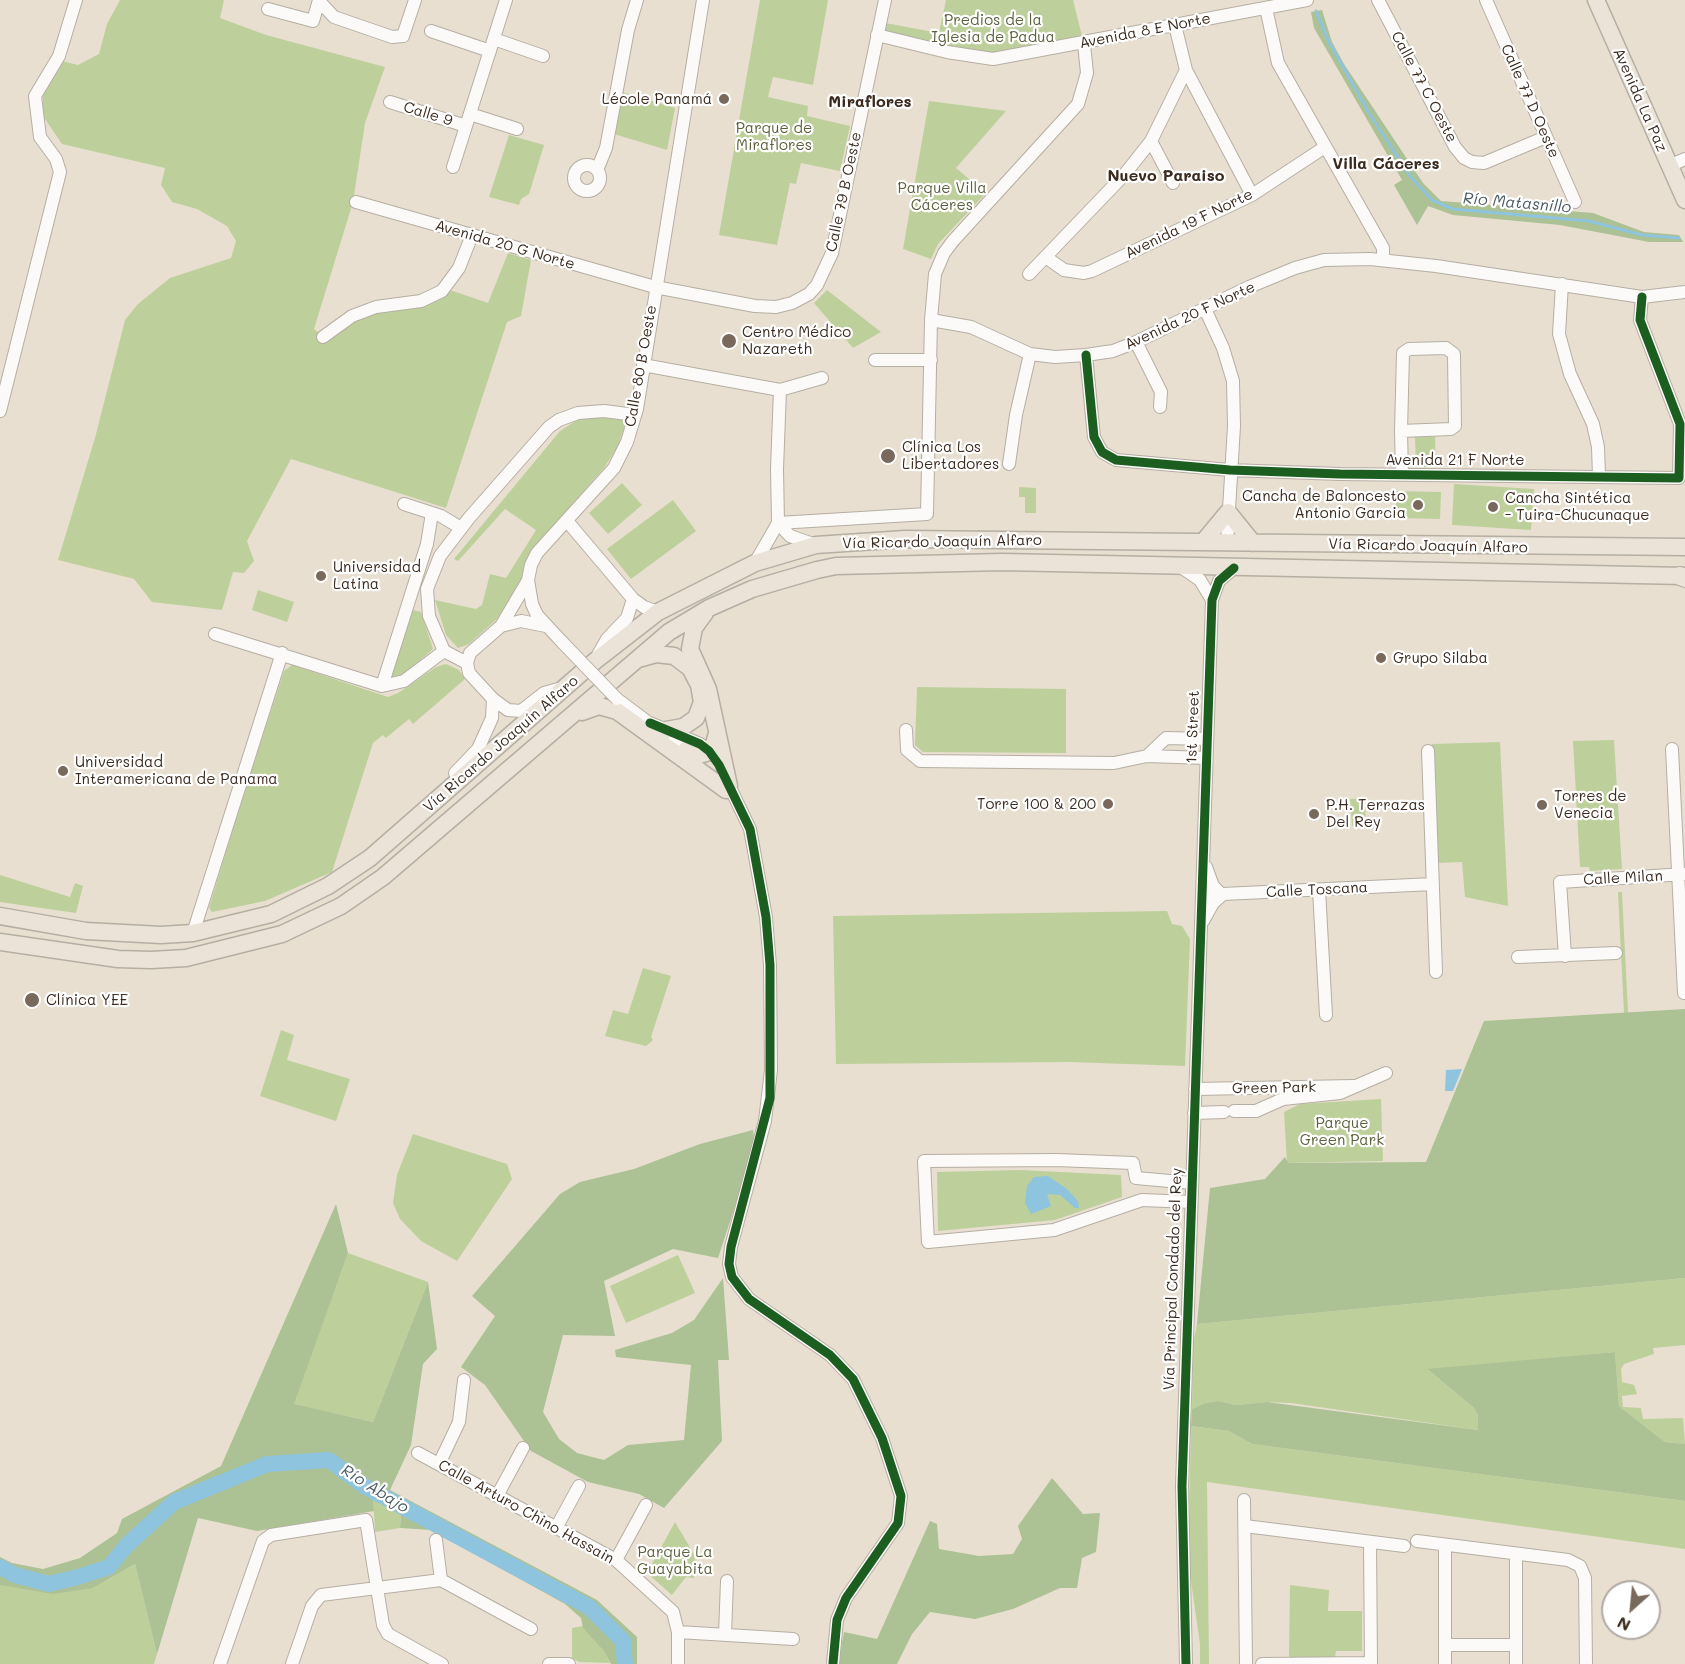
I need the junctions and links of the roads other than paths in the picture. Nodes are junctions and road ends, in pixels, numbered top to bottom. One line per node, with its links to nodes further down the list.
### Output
1 (76, 0): 56 (street)
2 (415, 0): 11 (street)
3 (506, 0): 18 (street)
4 (637, 0): 30 (street)
5 (703, 0): 41 (street, Calle 80 B Oeste)
6 (885, 0): 16 (street, Calle 79 B Oeste)
7 (1307, 0): 12 (street, Avenida 8 E Norte)
8 (1378, 0): 24 (street, Calle 77 C Oeste)
9 (1486, 0): 24 (street, Calle 77 D Oeste)
10 (1596, 0): 29 (main road, Avenida La Paz)
11 (319, 1): 13 (street)
12 (1266, 8): 14 (street, Avenida 8 E Norte); 26 (street)
13 (268, 9)
14 (1175, 25): 17 (street, Avenida 8 E Norte); 20 (street)
15 (431, 31): 18 (street)
16 (877, 35): 17 (street, Avenida 8 E Norte); 41 (street, Calle 79 B Oeste)
17 (1084, 44): 45 (street)
18 (492, 45): 19 (street); 22 (street)
19 (543, 56)
20 (1186, 70): 25 (street); 32 (street)
21 (390, 102): 22 (street, Calle 9)
22 (468, 120): 23 (street, Calle 9); 28 (street)
23 (517, 129)
24 (1546, 137): 35 (street, Calle 77 D Oeste)
25 (1151, 141): 31 (street); 37 (street)
26 (1325, 147): 32 (street, Avenida 19 F Norte); 38 (street)
27 (1685, 159): 29 (street)
28 (453, 166)
29 (1669, 166): 33 (main road, Avenida La Paz)
30 (597, 170)
31 (1173, 183)
32 (1252, 195): 37 (street, Avenida 19 F Norte)
33 (1685, 200)
34 (356, 202): 36 (street, Avenida 20 G Norte)
35 (1575, 202)
36 (472, 236): 41 (street, Avenida 20 G Norte); 46 (street)
37 (1047, 258): 39 (street)
38 (1383, 260): 40 (street, Avenida 20 F Norte); 44 (street, Avenida 20 F Norte)
39 (1029, 274)
40 (1562, 284): 43 (street, Avenida 20 F Norte); 62 (street)
41 (655, 287): 52 (street, Calle 80 B Oeste)
42 (1685, 292): 43 (street, Avenida 20 F Norte)
43 (1641, 297): 62 (street, Avenida 21 F Norte)
44 (1205, 309): 47 (street, Avenida 20 F Norte); 60 (street)
45 (931, 320): 48 (street, Avenida 20 F Norte); 51 (street)
46 (323, 337)
47 (1136, 342): 49 (street, Avenida 20 F Norte); 55 (street)
48 (1030, 354): 49 (street, Avenida 20 F Norte); 59 (street)
49 (1086, 355): 60 (street, Avenida 21 F Norte)
50 (875, 360): 51 (street)
51 (931, 360): 67 (street)
52 (643, 365): 54 (street); 57 (street, Calle 80 B Oeste)
53 (822, 378): 54 (street)
54 (780, 390): 67 (street)
55 (1160, 407)
56 (0, 411)
57 (635, 415): 66 (street, Calle 80 B Oeste); 68 (street)
58 (1401, 431): 58 (street); 61 (street)
59 (1009, 464)
60 (1230, 470): 61 (street, Avenida 21 F Norte); 64 (street)
61 (1402, 474): 62 (street, Avenida 21 F Norte)
62 (1599, 476)
63 (404, 504): 65 (street)
64 (1228, 512): 70 (main road); 71 (street); 72 (main road)
65 (432, 513): 68 (street); 78 (street)
66 (567, 521): 82 (street, Calle 80 B Oeste); 83 (street)
67 (778, 523): 73 (street); 76 (street)
68 (461, 528): 80 (street)
69 (1685, 538): 75 (main road)
70 (1203, 542): 71 (main road, Vía Ricardo Joaquín Alfaro); 73 (main road, Vía Ricardo Joaquín Alfaro)
71 (1227, 543): 72 (main road, Vía Ricardo Joaquín Alfaro)
72 (1253, 543): 75 (main road, Vía Ricardo Joaquín Alfaro)
73 (816, 545): 76 (main road, Vía Ricardo Joaquín Alfaro)
74 (1685, 548): 75 (main road, Vía Ricardo Joaquín Alfaro)
75 (1662, 549)
76 (756, 562): 86 (main road, Vía Ricardo Joaquín Alfaro)
77 (1181, 567): 79 (main road, Vía Ricardo Joaquín Alfaro); 84 (street); 85 (main road, Vía Ricardo Joaquín Alfaro)
78 (418, 568): 80 (street); 95 (street)
79 (1234, 568): 81 (main road, Vía Ricardo Joaquín Alfaro); 84 (street, 1st Street)
80 (432, 573): 90 (street)
81 (1683, 577)
82 (528, 580): 87 (street, Calle 80 B Oeste); 88 (street)
83 (633, 599): 86 (street); 93 (street)
84 (1212, 600): 103 (street, 1st Street)
85 (710, 608): 92 (main road, Vía Ricardo Joaquín Alfaro); 102 (main road)
86 (658, 612): 93 (main road, Vía Ricardo Joaquín Alfaro)
87 (501, 626): 88 (street); 94 (street)
88 (546, 626): 98 (street, bridge)
89 (215, 634): 91 (street)
90 (444, 651): 94 (street); 95 (street)
91 (282, 654): 95 (street); 120 (street)
92 (638, 659): 99 (main road, Vía Ricardo Joaquín Alfaro); 100 (main road)
93 (595, 661): 96 (main road, Vía Ricardo Joaquín Alfaro)
94 (468, 663): 97 (street)
95 (382, 686)
96 (566, 687): 97 (street); 111 (main road, Vía Ricardo Joaquín Alfaro)
97 (493, 699): 111 (street)
98 (651, 723): 100 (street); 105 (street)
99 (559, 728): 110 (main road); 121 (main road, Vía Ricardo Joaquín Alfaro)
100 (666, 730): 106 (street)
101 (906, 730): 108 (street)
102 (717, 733): 106 (main road); 110 (main road)
103 (1207, 739): 108 (street); 109 (street, 1st Street)
104 (1672, 749): 113 (street)
105 (686, 750): 106 (main road); 110 (street)
106 (709, 751): 110 (street)
107 (1428, 751): 114 (street)
108 (1148, 756): 109 (street)
109 (1206, 758): 112 (street, 1st Street)
110 (728, 788): 165 (street)
111 (431, 804): 120 (main road, Vía Ricardo Joaquín Alfaro)
112 (1203, 861): 116 (street, 1st Street); 117 (street)
113 (1682, 874): 123 (street, Calle Milan); 126 (street)
114 (1433, 884): 115 (street, Calle Toscana); 125 (street)
115 (1319, 890): 117 (street, Calle Toscana); 127 (street)
116 (1202, 896): 117 (street, Calle Toscana); 119 (street, Vía Principal Condado del Rey)
117 (1222, 896): 119 (street)
118 (0, 920): 120 (main road, Vía Ricardo Joaquín Alfaro)
119 (1201, 925): 130 (street, Vía Principal Condado del Rey)
120 (193, 933)
121 (0, 942)
122 (1616, 953): 123 (street)
123 (1565, 956): 124 (street)
124 (1518, 957)
125 (1436, 972)
126 (1684, 993)
127 (1326, 1015)
128 (1386, 1073): 129 (street, Green Park)
129 (1354, 1086): 131 (street, Green Park); 132 (street, Green Park)
130 (1195, 1089): 131 (street, Green Park); 133 (street, Vía Principal Condado del Rey)
131 (1255, 1089): 132 (street)
132 (1256, 1111): 133 (street, Green Park)
133 (1194, 1113): 135 (street, Vía Principal Condado del Rey)
134 (1143, 1180): 135 (street); 136 (street); 136 (street)
135 (1191, 1183): 137 (street, Vía Principal Condado del Rey)
136 (1142, 1200): 137 (street)
137 (1191, 1202): 171 (street, Vía Principal Condado del Rey)
138 (464, 1380): 141 (street)
139 (523, 1448): 143 (street)
140 (417, 1453): 141 (street, Calle Arturo Chino Hassain)
141 (439, 1464): 143 (street, Calle Arturo Chino Hassain)
142 (579, 1486): 147 (street)
143 (497, 1496): 147 (street, Calle Arturo Chino Hassain)
144 (1244, 1500): 146 (street)
145 (646, 1505): 154 (street)
146 (1245, 1526): 150 (street); 172 (street)
147 (556, 1528): 154 (street, Calle Arturo Chino Hassain)
148 (436, 1540): 155 (street)
149 (1417, 1541): 151 (street)
150 (1370, 1542): 152 (street); 174 (street)
151 (1445, 1545): 153 (street); 162 (street)
152 (1404, 1546)
153 (1516, 1555): 163 (street); 177 (street)
154 (616, 1560): 159 (street, Calle Arturo Chino Hassain)
155 (441, 1580): 157 (street); 158 (street)
156 (727, 1581): 160 (street)
157 (376, 1588): 164 (street); 166 (street); 167 (street)
158 (531, 1629)
159 (678, 1632): 160 (street); 170 (street, Calle Arturo Chino Hassain)
160 (725, 1635): 161 (street)
161 (793, 1639)
162 (1445, 1645): 163 (street); 175 (street)
163 (1515, 1645): 176 (street)
164 (296, 1662)
165 (833, 1663)
166 (220, 1664)
167 (442, 1664)
168 (549, 1664): 169 (street)
169 (569, 1664)
170 (678, 1664)
171 (1186, 1664)
172 (1246, 1664)
173 (1262, 1664): 174 (street)
174 (1371, 1664)
175 (1445, 1664)
176 (1516, 1664)
177 (1586, 1664)

